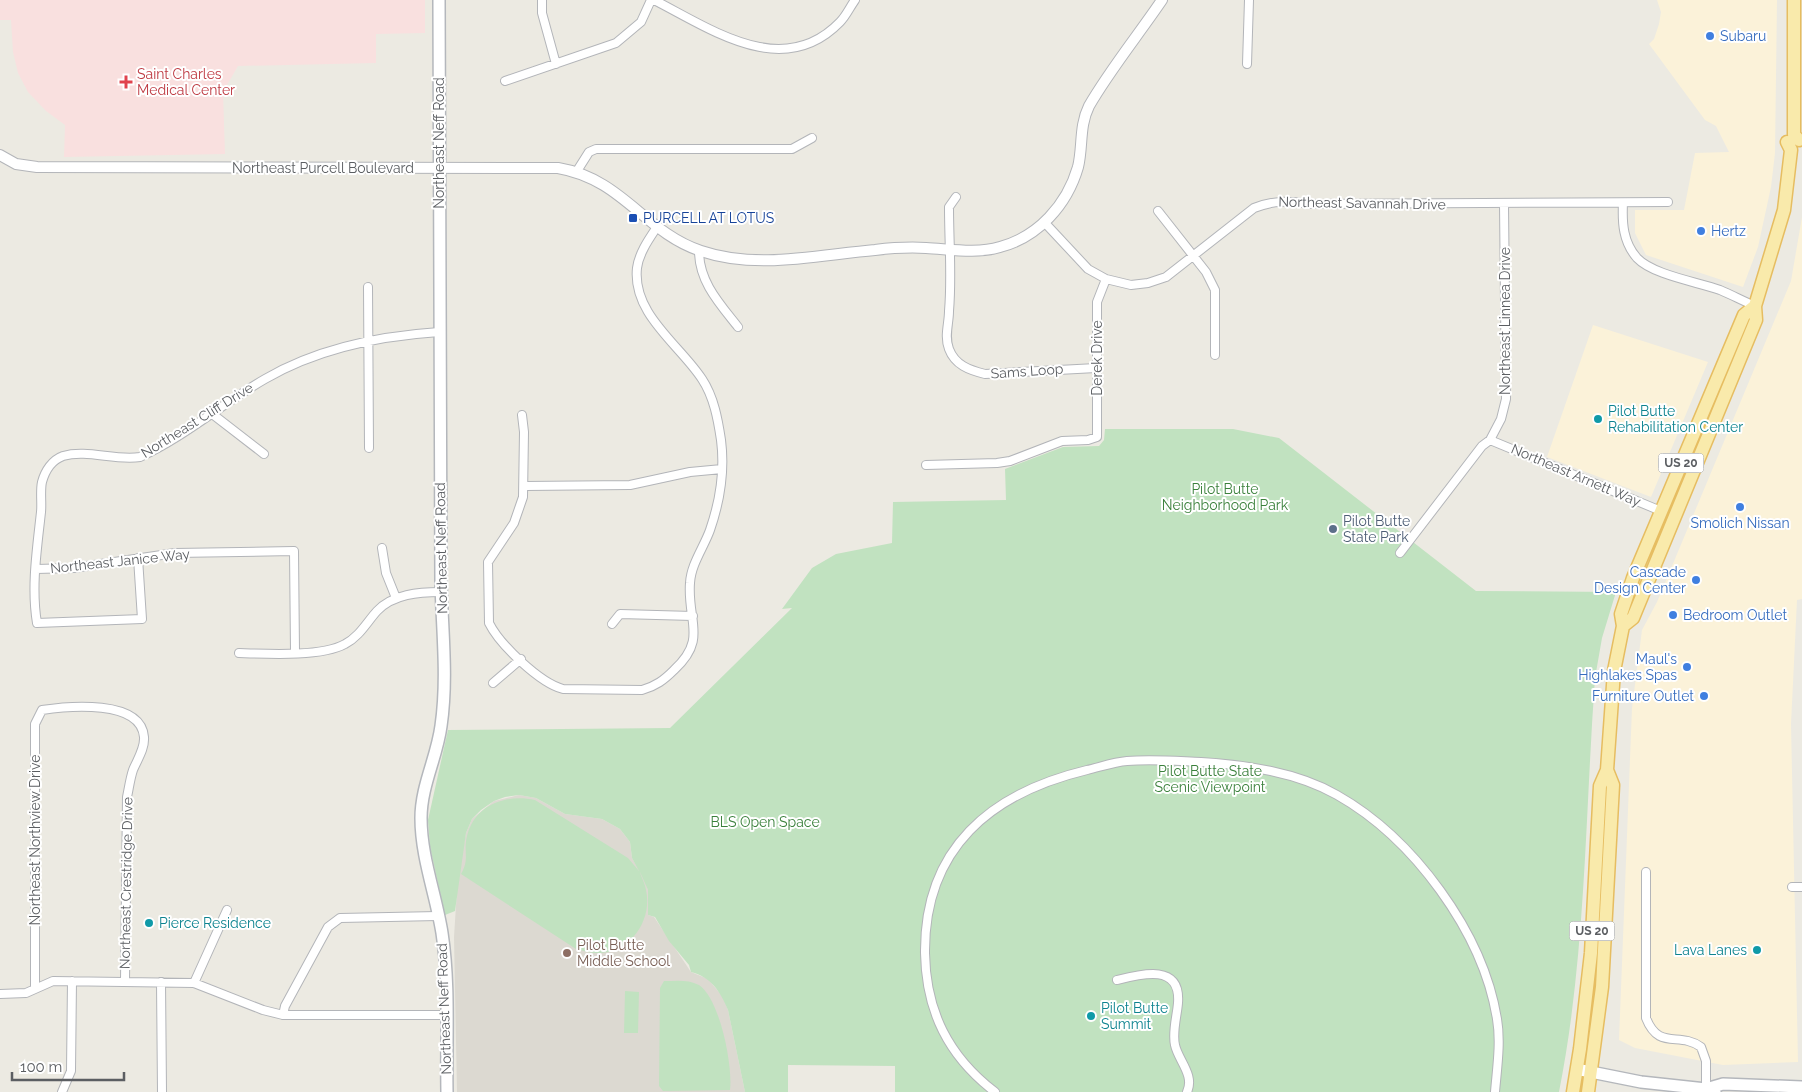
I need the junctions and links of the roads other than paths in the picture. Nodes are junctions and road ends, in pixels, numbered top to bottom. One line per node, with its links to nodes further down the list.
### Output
1 (439, 0): 14 (main road, Northeast Neff Road)
2 (542, 0): 9 (street)
3 (652, 0): 4 (street); 9 (street)
4 (856, 0)
5 (1154, 0): 16 (street, Northeast Purcell Boulevard)
6 (1162, 0): 16 (street, Northeast Purcell Boulevard)
7 (1249, 0): 10 (street)
8 (1794, 0): 29 (main road, US 20)
9 (556, 64): 11 (street)
10 (1247, 64)
11 (505, 81)
12 (812, 138): 15 (street)
13 (0, 155): 14 (street, Northeast Purcell Boulevard)
14 (440, 169): 15 (street, Northeast Purcell Boulevard); 31 (main road, Northeast Neff Road)
15 (577, 171): 23 (street, Northeast Purcell Boulevard)
16 (1072, 181): 22 (street, Northeast Purcell Boulevard)
17 (956, 197): 24 (street, Sams Loop)
18 (1668, 202): 19 (street, Northeast Savannah Drive)
19 (1622, 203): 20 (street, Northeast Savannah Drive); 29 (street)
20 (1504, 204): 26 (street, Northeast Savannah Drive); 37 (street, Northeast Linnea Drive)
21 (1158, 210): 26 (street)
22 (1045, 223): 24 (street, Northeast Purcell Boulevard); 27 (street, Northeast Savannah Drive)
23 (656, 227): 25 (street, Northeast Purcell Boulevard); 41 (street)
24 (949, 249): 25 (street, Northeast Purcell Boulevard); 34 (street, Sams Loop)
25 (699, 251): 30 (street)
26 (1193, 255): 27 (street, Northeast Savannah Drive); 33 (street)
27 (1106, 280): 34 (street, Derek Drive)
28 (368, 287): 32 (street)
29 (1755, 306): 43 (main road, US 20); 52 (main road, US 20)
30 (738, 327)
31 (439, 332): 32 (street, Northeast Cliff Drive); 48 (main road, Northeast Neff Road)
32 (369, 340): 35 (street, Northeast Cliff Drive); 38 (street)
33 (1215, 355)
34 (1096, 368): 40 (street, Derek Drive)
35 (211, 413): 39 (street); 47 (street, Northeast Cliff Drive)
36 (522, 414): 42 (street)
37 (1490, 440): 43 (street, Northeast Arnett Way); 45 (street, Northeast Linnea Drive)
38 (369, 448)
39 (264, 454)
40 (926, 465)
41 (722, 469): 42 (street); 50 (street)
42 (524, 486): 55 (street)
43 (1661, 511): 52 (main road, US 20)
44 (382, 548): 49 (street)
45 (1400, 552)
46 (138, 558): 47 (street, Northeast Janice Way); 47 (street, Northeast Cliff Drive); 53 (street, Northeast Janice Way)
47 (36, 569)
48 (441, 592): 49 (street); 63 (main road, Northeast Neff Road)
49 (396, 598): 53 (street)
50 (693, 616): 51 (street); 55 (street)
51 (612, 624)
52 (1623, 626): 58 (main road, US 20)
53 (295, 652): 54 (street)
54 (239, 653)
55 (521, 659): 56 (street)
56 (493, 683)
57 (58, 707): 66 (street, Northeast Crestridge Drive); 69 (street, Northeast Northview Drive)
58 (1607, 770): 73 (main road, US 20); 74 (main road, US 20)
59 (1646, 872): 76 (street)
60 (1792, 887): 61 (street)
61 (1802, 887)
62 (227, 910): 68 (street)
63 (438, 916): 71 (street); 72 (main road, Northeast Neff Road)
64 (1117, 980): 81 (street)
65 (72, 981): 66 (street); 69 (street); 77 (street)
66 (124, 982): 67 (street)
67 (161, 982): 68 (street); 78 (street)
68 (194, 983): 71 (street)
69 (35, 988): 70 (street)
70 (0, 994)
71 (283, 1015): 72 (street)
72 (446, 1015): 79 (main road, Northeast Neff Road)
73 (1577, 1070): 74 (main road); 83 (main road, US 20)
74 (1592, 1072): 76 (main road); 84 (main road, US 20)
75 (1802, 1087): 76 (main road)
76 (1710, 1090)
77 (62, 1092)
78 (162, 1092)
79 (447, 1092)
80 (995, 1092): 82 (street)
81 (1187, 1092)
82 (1495, 1092)
83 (1572, 1092)
84 (1588, 1092)

